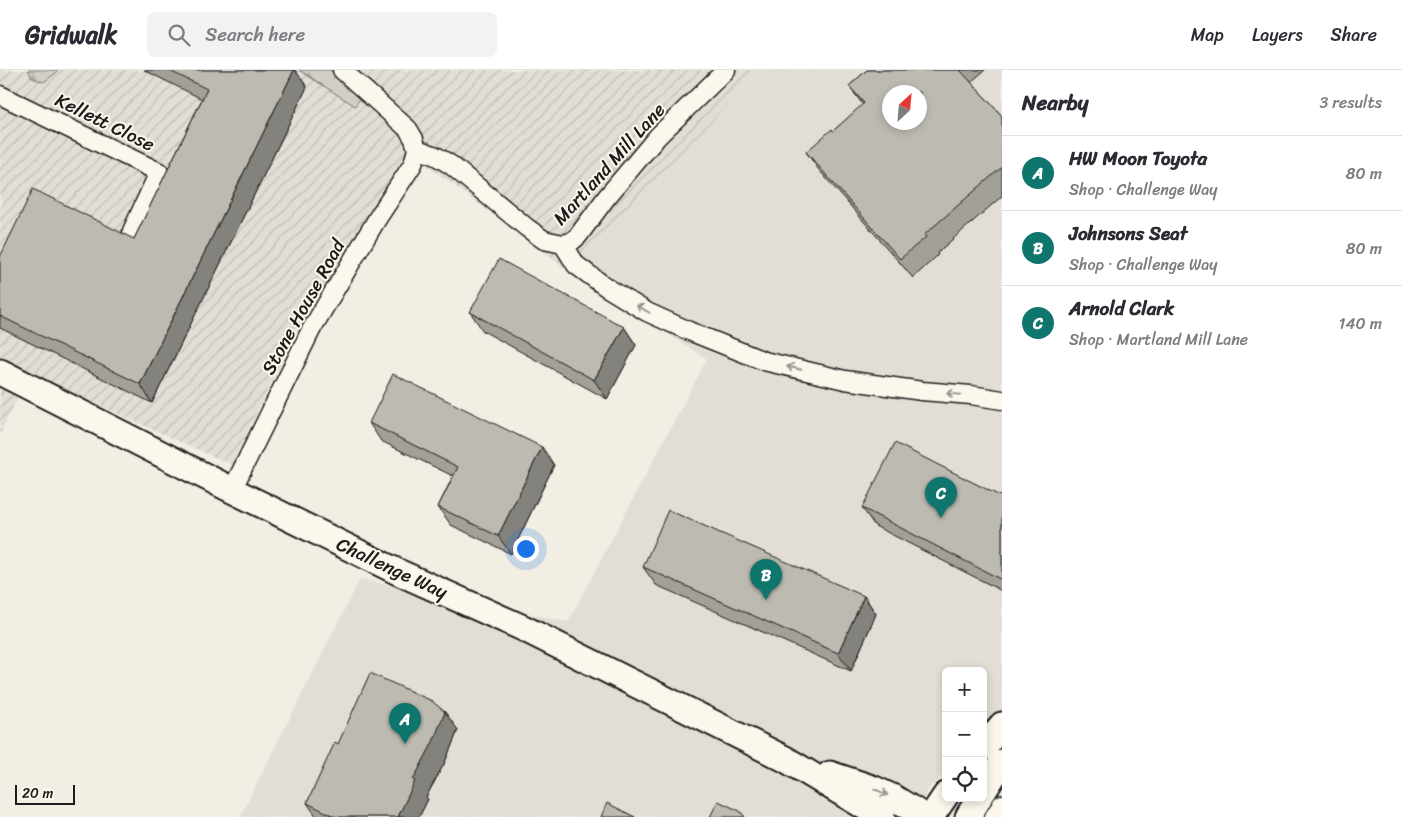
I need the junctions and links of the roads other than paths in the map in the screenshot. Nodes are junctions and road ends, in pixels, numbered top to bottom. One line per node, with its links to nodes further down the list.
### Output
1 (342, 70): 4 (street)
2 (726, 70): 6 (street, Martland Mill Lane)
3 (0, 95): 5 (street, Kellett Close)
4 (417, 149): 6 (street); 9 (street, Stone House Road)
5 (132, 232)
6 (563, 244): 8 (street, Martland Mill Lane, one-way to 6)
7 (0, 372): 9 (street, Challenge Way)
8 (1002, 400)
9 (232, 490): 12 (street, Challenge Way)
10 (1002, 725): 11 (street)
11 (987, 743)
12 (786, 759): 18 (street, Challenge Way); 19 (street, Challenge Way, one-way to 19)
13 (1002, 762): 14 (street)
14 (987, 786)
15 (942, 801): 20 (street)
16 (977, 802): 21 (street)
17 (1002, 804): 22 (street)
18 (882, 817)
19 (925, 817)
20 (931, 817)
21 (968, 817)
22 (994, 817)

